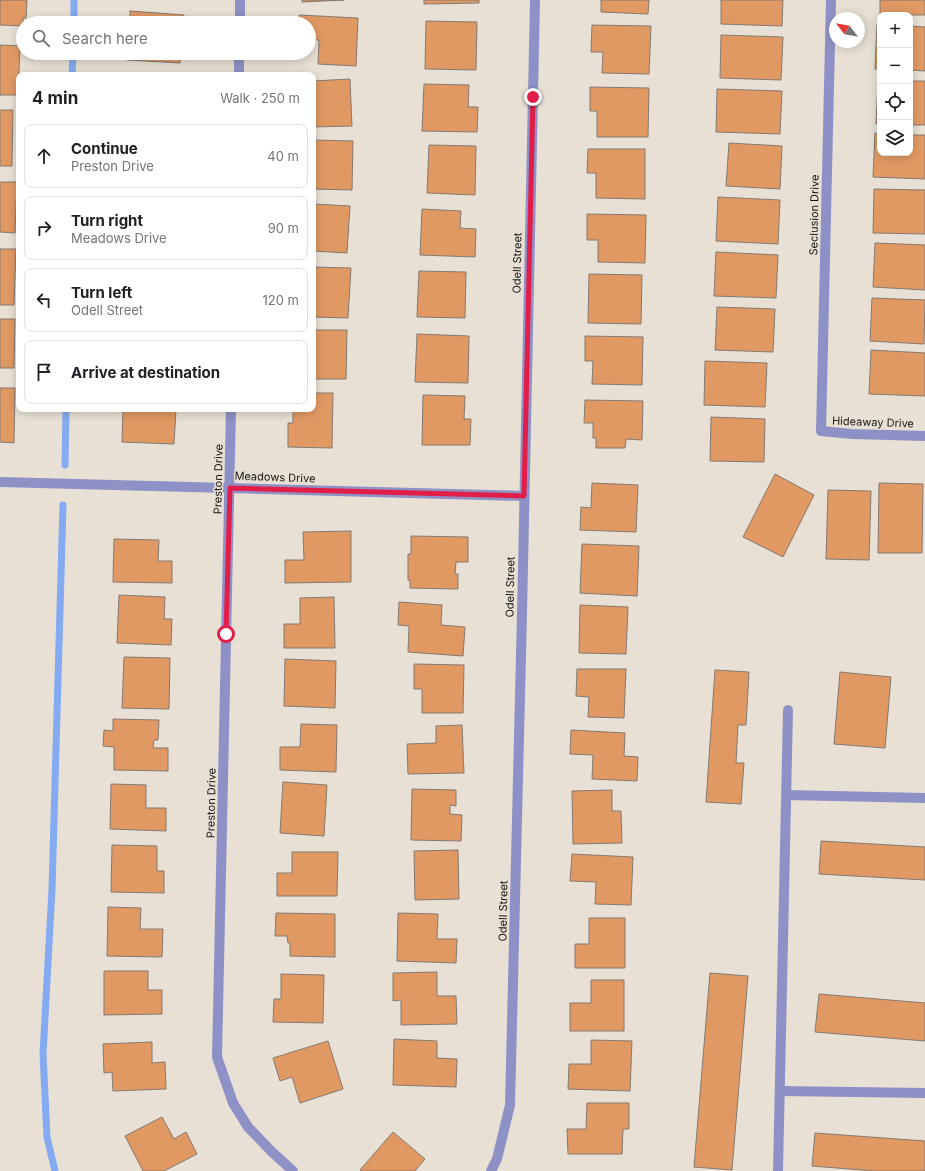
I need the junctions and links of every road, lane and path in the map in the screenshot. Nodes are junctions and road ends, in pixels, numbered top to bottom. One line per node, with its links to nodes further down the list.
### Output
1 (240, 0): 4 (street)
2 (535, 0): 12 (street, Odell Street)
3 (831, 0): 8 (street, Seclusion Drive)
4 (240, 16)
5 (239, 60): 6 (street)
6 (239, 72)
7 (231, 412): 11 (street, Preston Drive)
8 (821, 431): 9 (street, Hideaway Drive)
9 (925, 436)
10 (0, 482): 11 (street, Meadows Drive)
11 (230, 488): 12 (street, Meadows Drive); 18 (street, Preston Drive)
12 (524, 496): 19 (street, Odell Street)
13 (788, 710): 14 (street)
14 (787, 795): 15 (street); 16 (street)
15 (925, 798)
16 (780, 1091): 17 (street); 20 (street)
17 (925, 1093)
18 (293, 1171)
19 (491, 1171)
20 (778, 1171)

